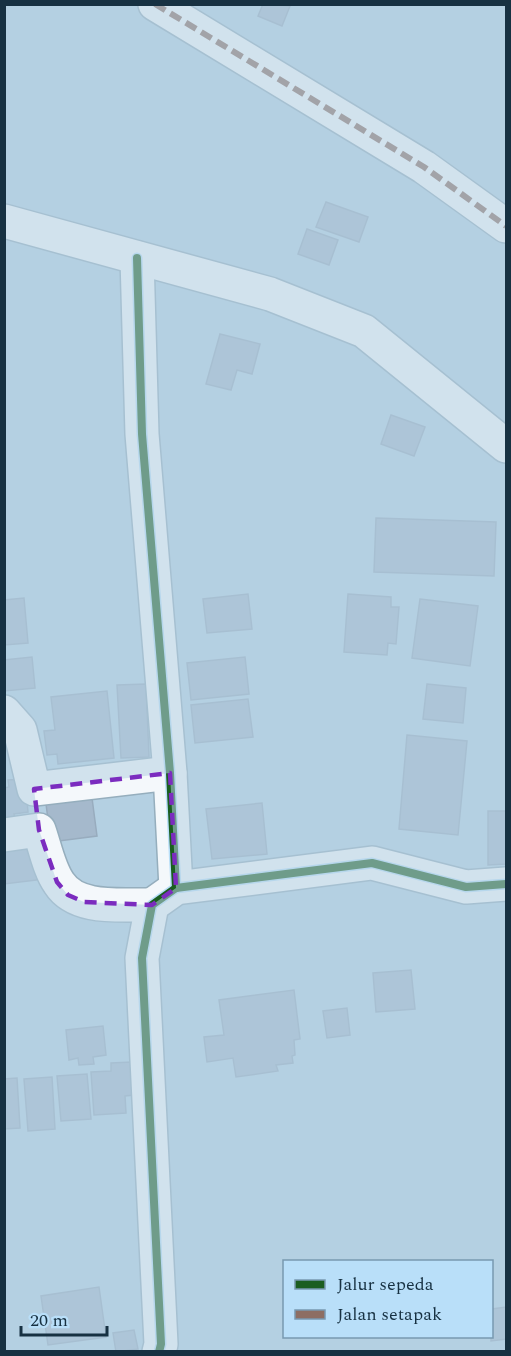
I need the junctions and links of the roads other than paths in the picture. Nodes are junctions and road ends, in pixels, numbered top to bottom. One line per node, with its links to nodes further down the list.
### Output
1 (155, 4): 3 (street)
2 (4, 221): 4 (street)
3 (507, 226)
4 (137, 258): 5 (street); 7 (street)
5 (507, 446)
6 (4, 712): 8 (street)
7 (170, 773): 8 (street); 12 (street)
8 (34, 789): 9 (street)
9 (39, 830): 10 (street); 12 (street)
10 (4, 835)
11 (507, 884): 12 (street)
12 (164, 896): 13 (street)
13 (159, 1352)

